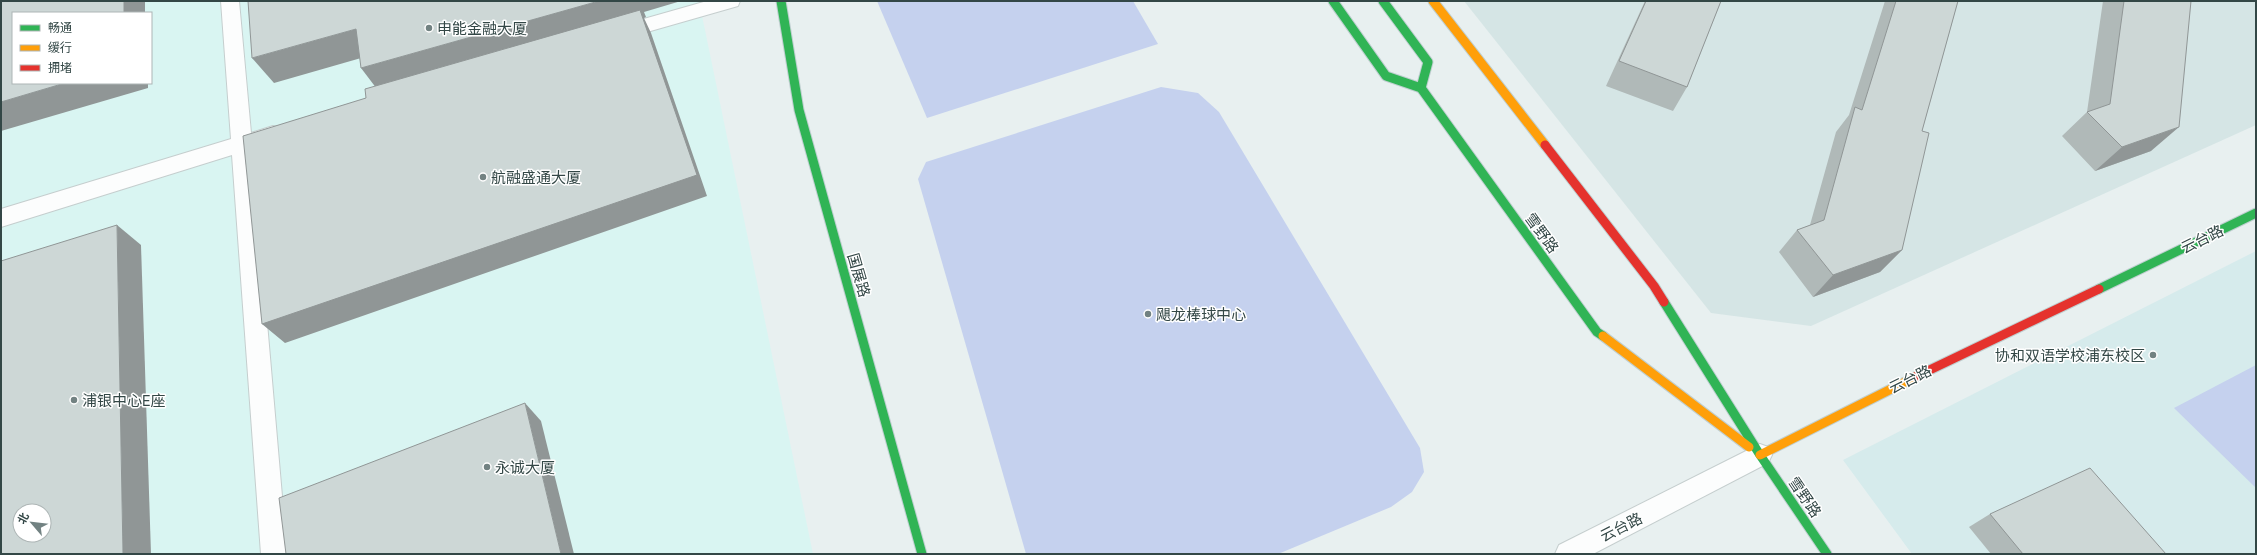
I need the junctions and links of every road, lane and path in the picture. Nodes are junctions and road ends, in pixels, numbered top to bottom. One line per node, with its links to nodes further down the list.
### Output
1 (230, 1): 10 (street)
2 (731, 1): 7 (street)
3 (781, 1): 15 (street, 国展路)
4 (1333, 1): 8 (street)
5 (1382, 1): 8 (street)
6 (1433, 1): 13 (street, 雪野路)
7 (601, 39)
8 (1421, 88): 13 (street, 雪野路)
9 (287, 130): 10 (street)
10 (242, 143): 12 (street); 14 (street)
11 (2256, 213): 13 (street, 云台路)
12 (1, 218)
13 (1760, 455): 16 (street, 云台路); 17 (street, 雪野路)
14 (274, 554)
15 (922, 554)
16 (1568, 554)
17 (1826, 554)

